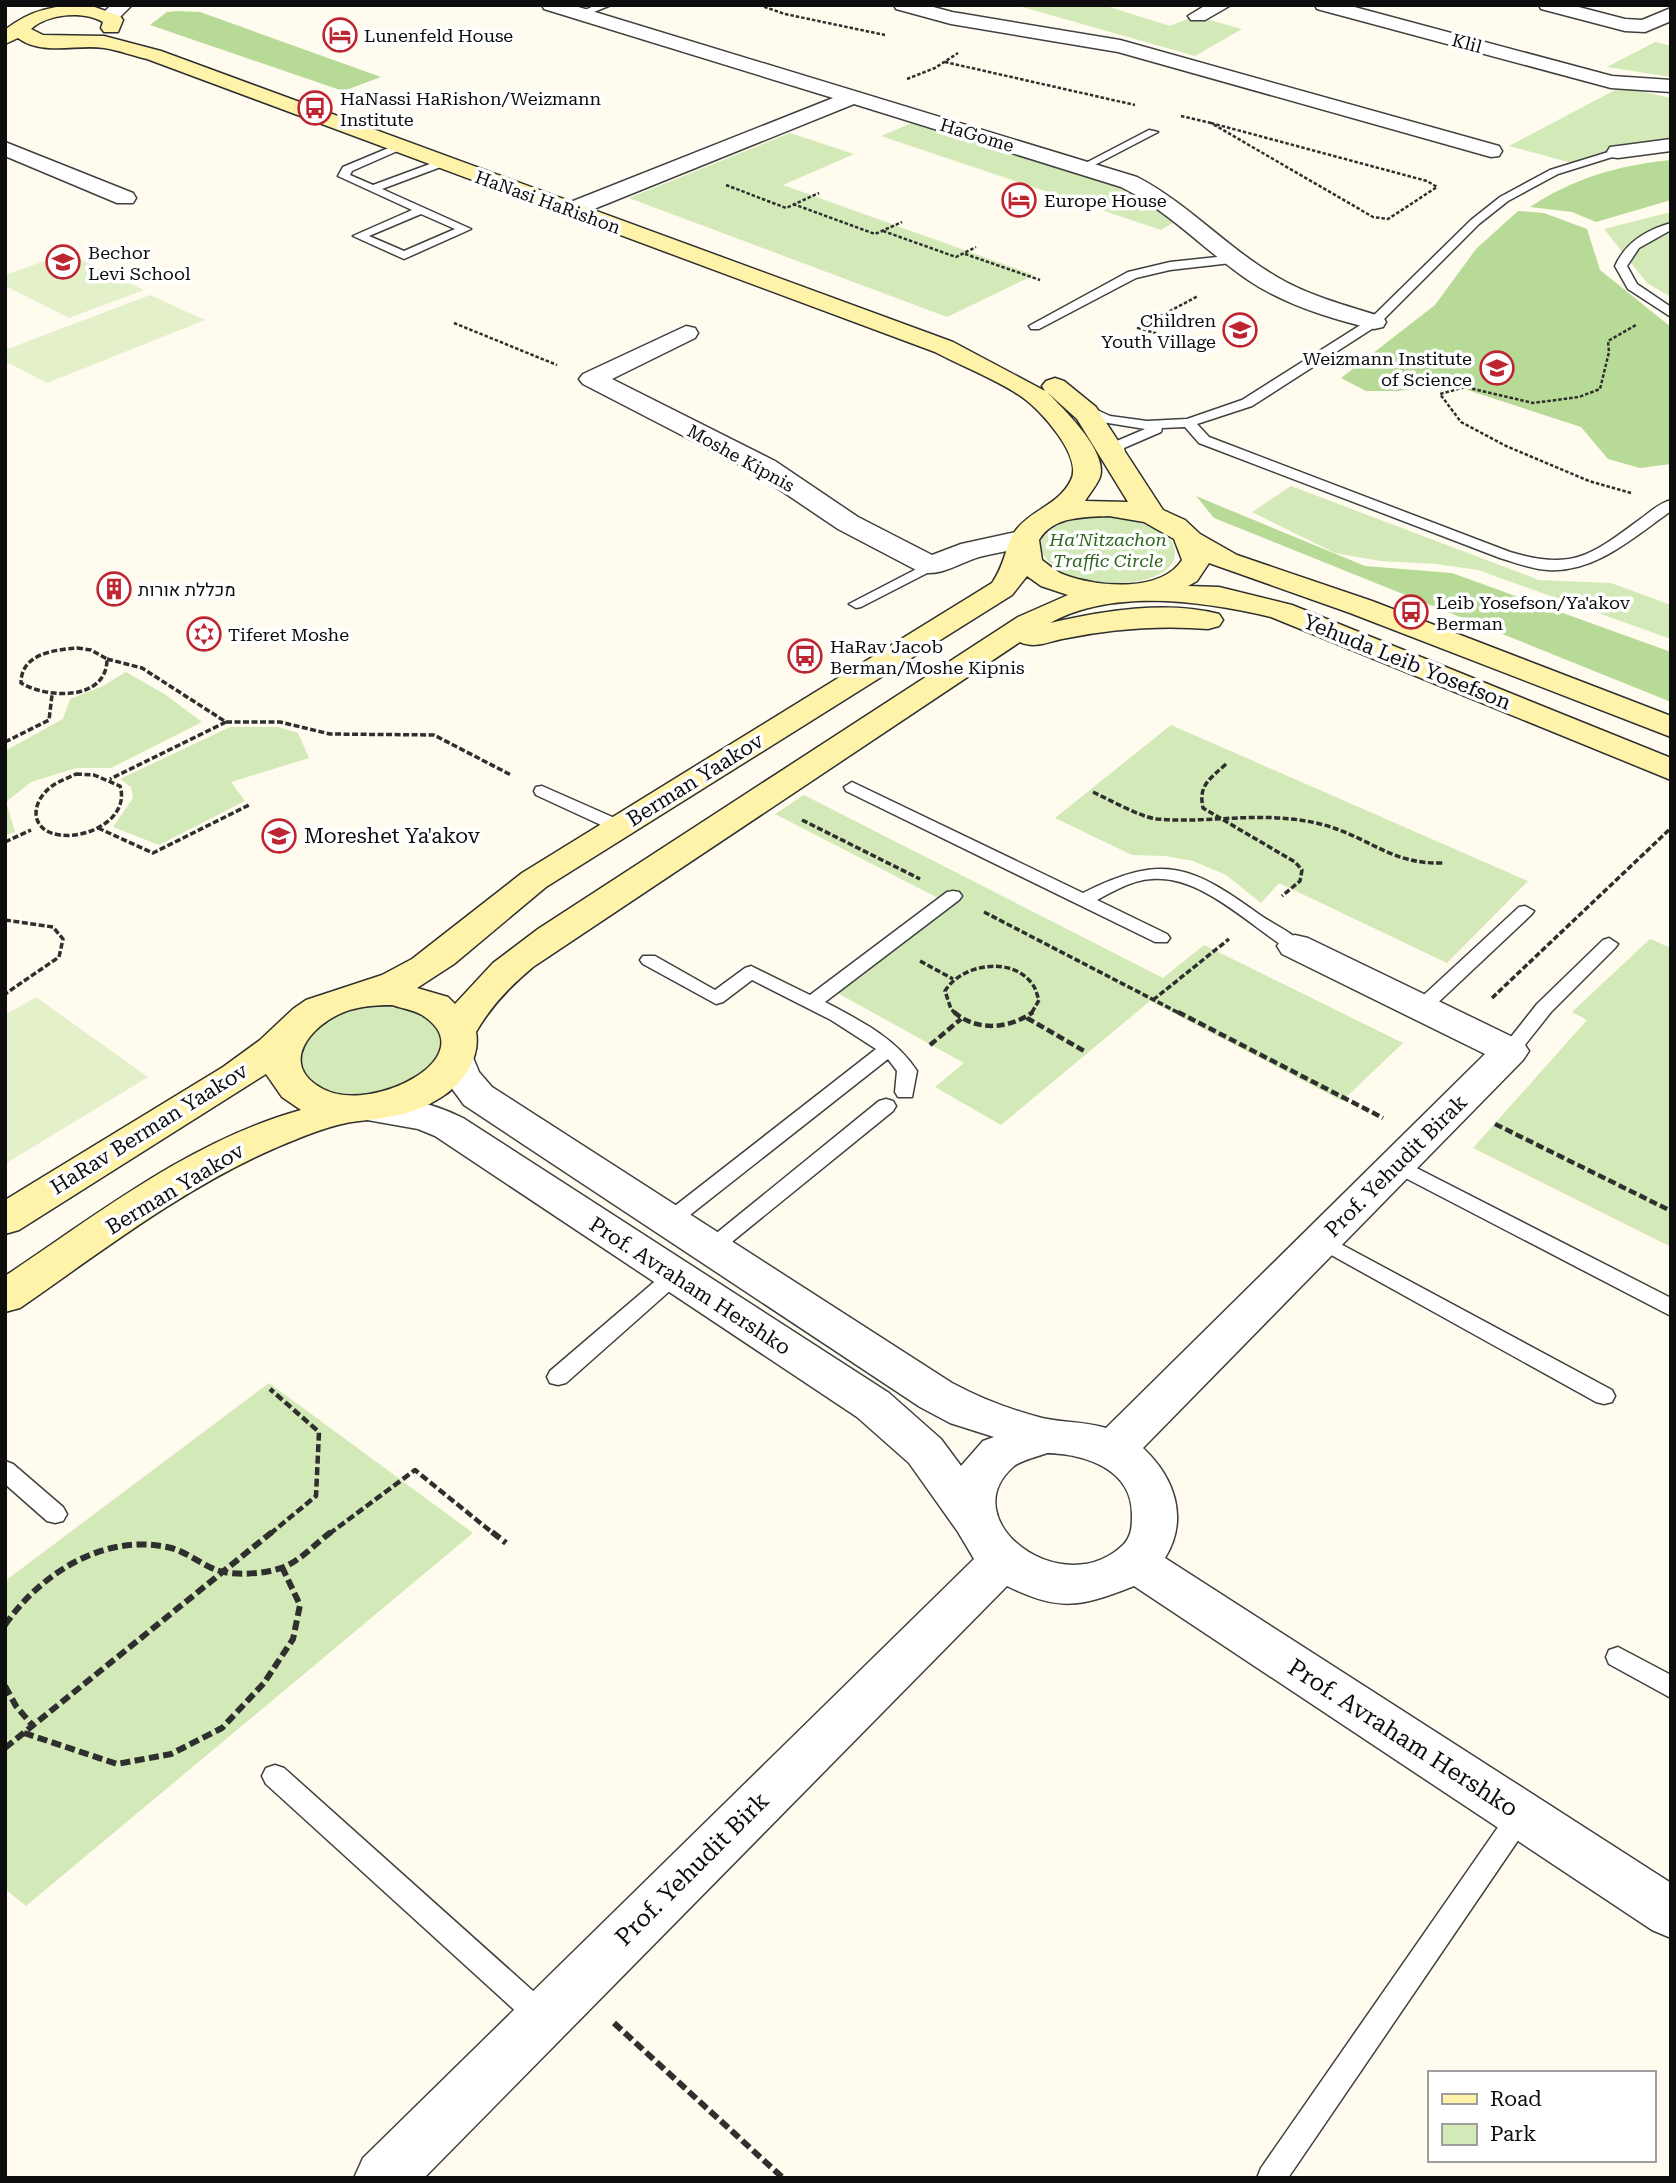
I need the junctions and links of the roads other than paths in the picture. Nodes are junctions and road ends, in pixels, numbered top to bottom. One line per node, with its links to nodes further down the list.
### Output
1 (551, 5): 7 (street, HaGome)
2 (606, 5): 7 (lane)
3 (903, 5): 22 (street)
4 (1222, 5): 10 (street)
5 (1324, 5): 16 (street, Klil)
6 (1548, 5): 8 (street)
7 (581, 14): 17 (street, HaGome)
8 (1671, 14)
9 (26, 15): 11 (street, HaNasi HaRishon); 12 (street); 13 (street, HaNasi HaRishon)
10 (1198, 16)
11 (114, 17): 13 (street); 15 (street, HaNasi HaRishon)
12 (5, 38)
13 (63, 41): 14 (street); 15 (street, HaNasi HaRishon)
14 (5, 50)
15 (154, 55): 20 (street, HaNasi HaRishon)
16 (1671, 86)
17 (854, 97): 25 (street, HaGome); 29 (street)
18 (1153, 132): 25 (lane)
19 (1671, 145): 23 (street)
20 (398, 147): 24 (street, HaNasi HaRishon); 26 (lane)
21 (5, 148): 27 (street)
22 (1491, 151)
23 (1618, 152): 33 (lane)
24 (442, 163): 26 (lane); 29 (street, HaNasi HaRishon)
25 (1083, 167): 31 (street, HaGome)
26 (371, 189): 28 (lane)
27 (125, 198)
28 (421, 210): 28 (lane)
29 (571, 211): 36 (street, HaNasi HaRishon)
30 (1671, 226): 32 (lane)
31 (1236, 259): 33 (street, HaGome); 34 (lane)
32 (1671, 313)
33 (1374, 322): 38 (lane)
34 (1035, 326)
35 (686, 333): 45 (street, Moshe Kipnis)
36 (944, 347): 37 (street, HaNasi HaRishon); 41 (street, HaNasi HaRishon)
37 (1082, 407): 38 (lane); 39 (street, HaNasi HaRishon)
38 (1183, 423): 39 (lane); 40 (lane)
39 (1121, 471): 42 (street, HaNasi HaRishon)
40 (1671, 504)
41 (1055, 515): 42 (street); 44 (street, HaNasi HaRishon)
42 (1153, 516): 43 (street, Yehuda Leib Yosefson)
43 (1190, 540): 46 (street); 50 (street, Yehuda Leib Yosefson)
44 (1024, 544): 45 (street); 46 (street); 54 (street, Berman Yaakov)
45 (930, 566): 47 (lane)
46 (1125, 594): 48 (street, Yehuda Leib Yosefson); 49 (street)
47 (856, 604)
48 (1387, 654): 49 (street); 51 (street, Yehuda Leib Yosefson)
49 (981, 656): 66 (street)
50 (1671, 727)
51 (1671, 770)
52 (852, 787): 56 (lane)
53 (542, 791): 54 (lane)
54 (620, 827): 62 (street, Berman Yaakov)
55 (953, 896): 63 (lane)
56 (1084, 899): 58 (lane); 60 (lane)
57 (1525, 911): 64 (lane)
58 (1161, 938)
59 (1609, 944): 68 (lane)
60 (1295, 946): 64 (street)
61 (649, 960): 63 (lane)
62 (352, 997): 65 (street); 66 (street)
63 (810, 1004): 67 (lane)
64 (1422, 1008): 68 (street)
65 (290, 1034): 71 (street); 73 (street, HaRav Berman Yaakov)
66 (457, 1045): 71 (street); 74 (street, Prof. Avraham Hershko)
67 (889, 1049): 69 (lane); 74 (lane)
68 (1510, 1051): 72 (street, Prof. Yehudit Birak)
69 (905, 1092)
70 (886, 1106): 76 (lane)
71 (364, 1109): 77 (street, Prof. Avraham Hershko); 78 (street, Berman Yaakov)
72 (1410, 1152): 75 (street, Prof. Yehudit Birak); 79 (lane)
73 (5, 1220)
74 (669, 1221): 76 (street, Prof. Avraham Hershko)
75 (1322, 1241): 81 (lane); 83 (street, Prof. Yehudit Birak)
76 (710, 1249): 82 (street, Prof. Avraham Hershko)
77 (674, 1276): 80 (lane); 86 (street, Prof. Avraham Hershko)
78 (5, 1297)
79 (1671, 1308)
80 (558, 1377)
81 (1604, 1396)
82 (1045, 1436): 83 (street); 86 (street)
83 (1113, 1450): 88 (street)
84 (5, 1470): 85 (lane)
85 (55, 1514)
86 (973, 1518): 87 (street)
87 (1002, 1561): 88 (street); 94 (street, Prof. Yehudit Birk)
88 (1136, 1563): 92 (street, Prof. Avraham Hershko)
89 (1618, 1657): 90 (lane)
90 (1671, 1688)
91 (275, 1776): 94 (lane)
92 (1521, 1815): 93 (street, Prof. Avraham Hershko); 96 (lane)
93 (1671, 1913)
94 (559, 2003): 95 (street, Prof. Yehudit Birk)
95 (383, 2178)
96 (1272, 2178)

